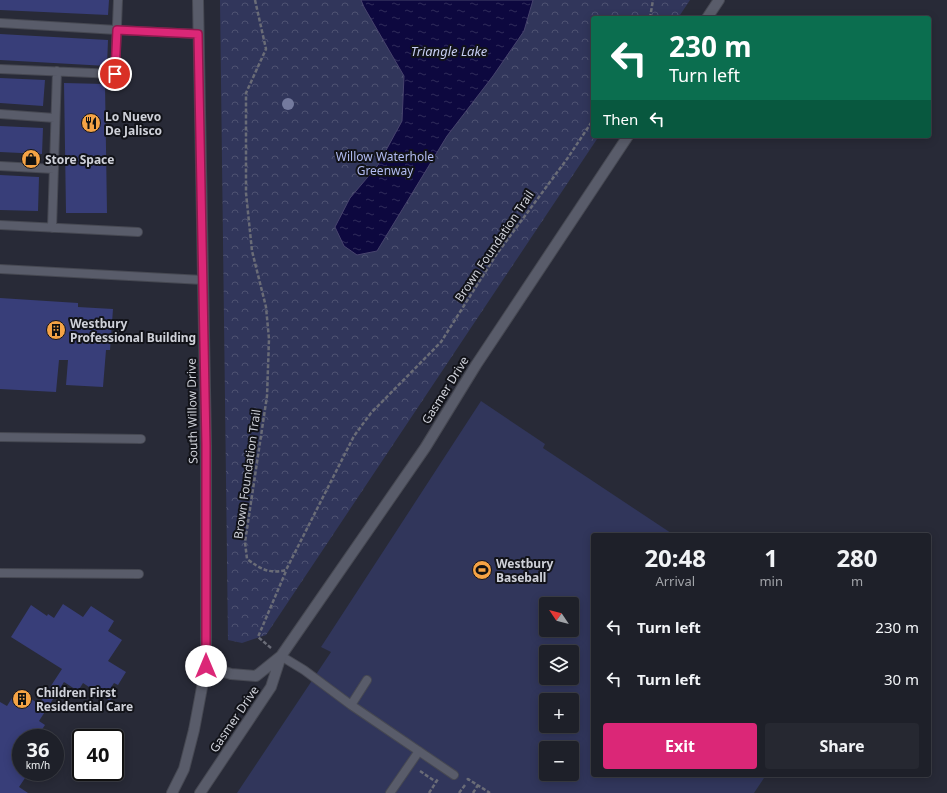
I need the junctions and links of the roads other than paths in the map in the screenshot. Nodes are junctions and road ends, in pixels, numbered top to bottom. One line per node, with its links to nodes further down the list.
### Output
1 (118, 0): 6 (lane)
2 (198, 0): 7 (street, South Willow Drive)
3 (719, 0): 4 (street)
4 (708, 16)
5 (0, 23): 6 (lane)
6 (117, 30): 7 (lane); 9 (lane)
7 (198, 34): 19 (street, South Willow Drive)
8 (0, 69): 9 (lane)
9 (57, 71): 11 (lane)
10 (0, 114): 11 (lane)
11 (55, 118): 14 (lane)
12 (627, 138): 24 (street, Gasmer Drive)
13 (0, 166): 14 (lane)
14 (54, 169): 16 (lane)
15 (0, 225): 16 (lane)
16 (52, 228): 17 (lane)
17 (138, 232)
18 (0, 269): 19 (lane)
19 (203, 280): 25 (street, South Willow Drive)
20 (0, 437): 21 (lane)
21 (141, 439)
22 (0, 573): 23 (lane)
23 (139, 574)
24 (281, 656): 25 (street, Gasmer Drive); 27 (lane); 31 (street, Gasmer Drive)
25 (206, 666): 30 (street, South Willow Drive)
26 (367, 680): 27 (lane)
27 (351, 705): 28 (lane)
28 (419, 751): 29 (lane); 32 (lane)
29 (454, 775)
30 (172, 793)
31 (200, 793)
32 (390, 793)

